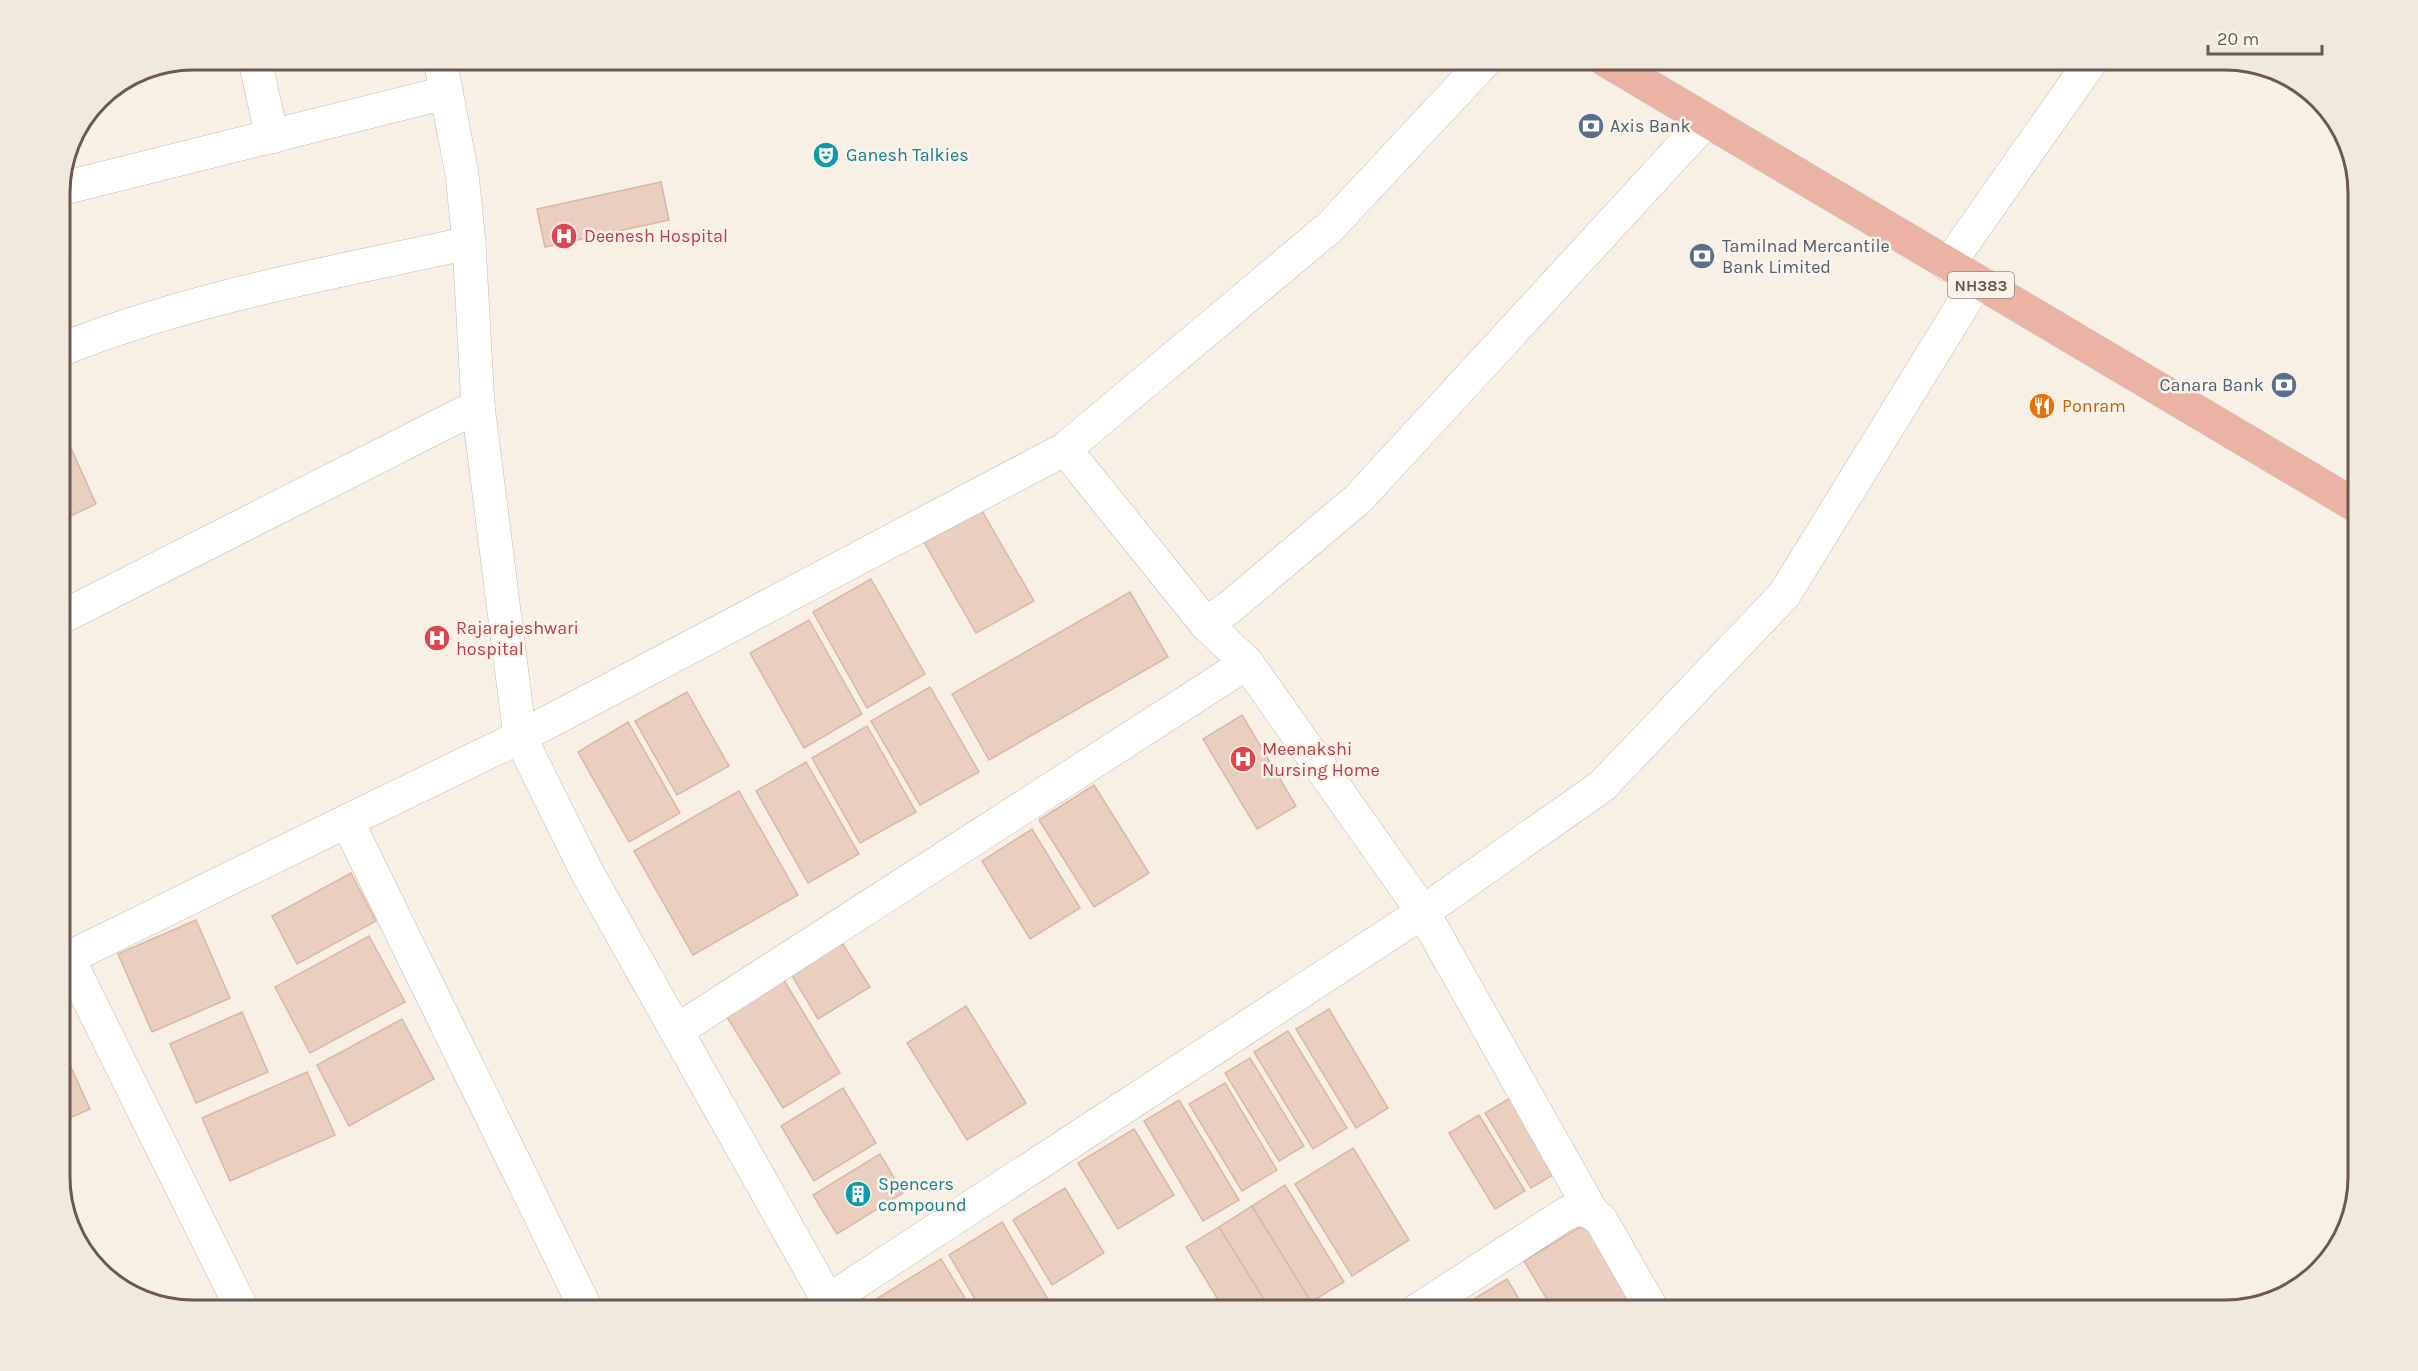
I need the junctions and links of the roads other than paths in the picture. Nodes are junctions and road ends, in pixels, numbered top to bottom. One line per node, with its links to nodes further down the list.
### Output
1 (1476, 70): 15 (street)
2 (1622, 70): 7 (highway, NH383)
3 (2085, 70): 11 (street)
4 (257, 71): 8 (street)
5 (442, 71): 6 (street)
6 (445, 93): 8 (street); 10 (street)
7 (1706, 121): 11 (highway, NH383); 18 (street)
8 (272, 137): 9 (street)
9 (71, 186)
10 (469, 243): 13 (street); 14 (street)
11 (1948, 266): 12 (highway, NH383)
12 (1977, 282): 16 (highway, NH383); 22 (street)
13 (71, 346)
14 (478, 406): 17 (street); 20 (street)
15 (1065, 449): 18 (street); 20 (street)
16 (2347, 501)
17 (71, 612)
18 (1206, 624): 19 (street)
19 (1247, 663): 22 (street); 25 (street)
20 (520, 737): 21 (street); 25 (street)
21 (347, 821): 23 (street); 28 (street)
22 (1423, 912): 26 (street); 30 (street)
23 (71, 947)
24 (71, 964): 27 (street)
25 (676, 1031): 29 (street)
26 (1592, 1212): 31 (street); 32 (street)
27 (238, 1300)
28 (582, 1300)
29 (828, 1300)
30 (839, 1300)
31 (1433, 1300)
32 (1647, 1300)

